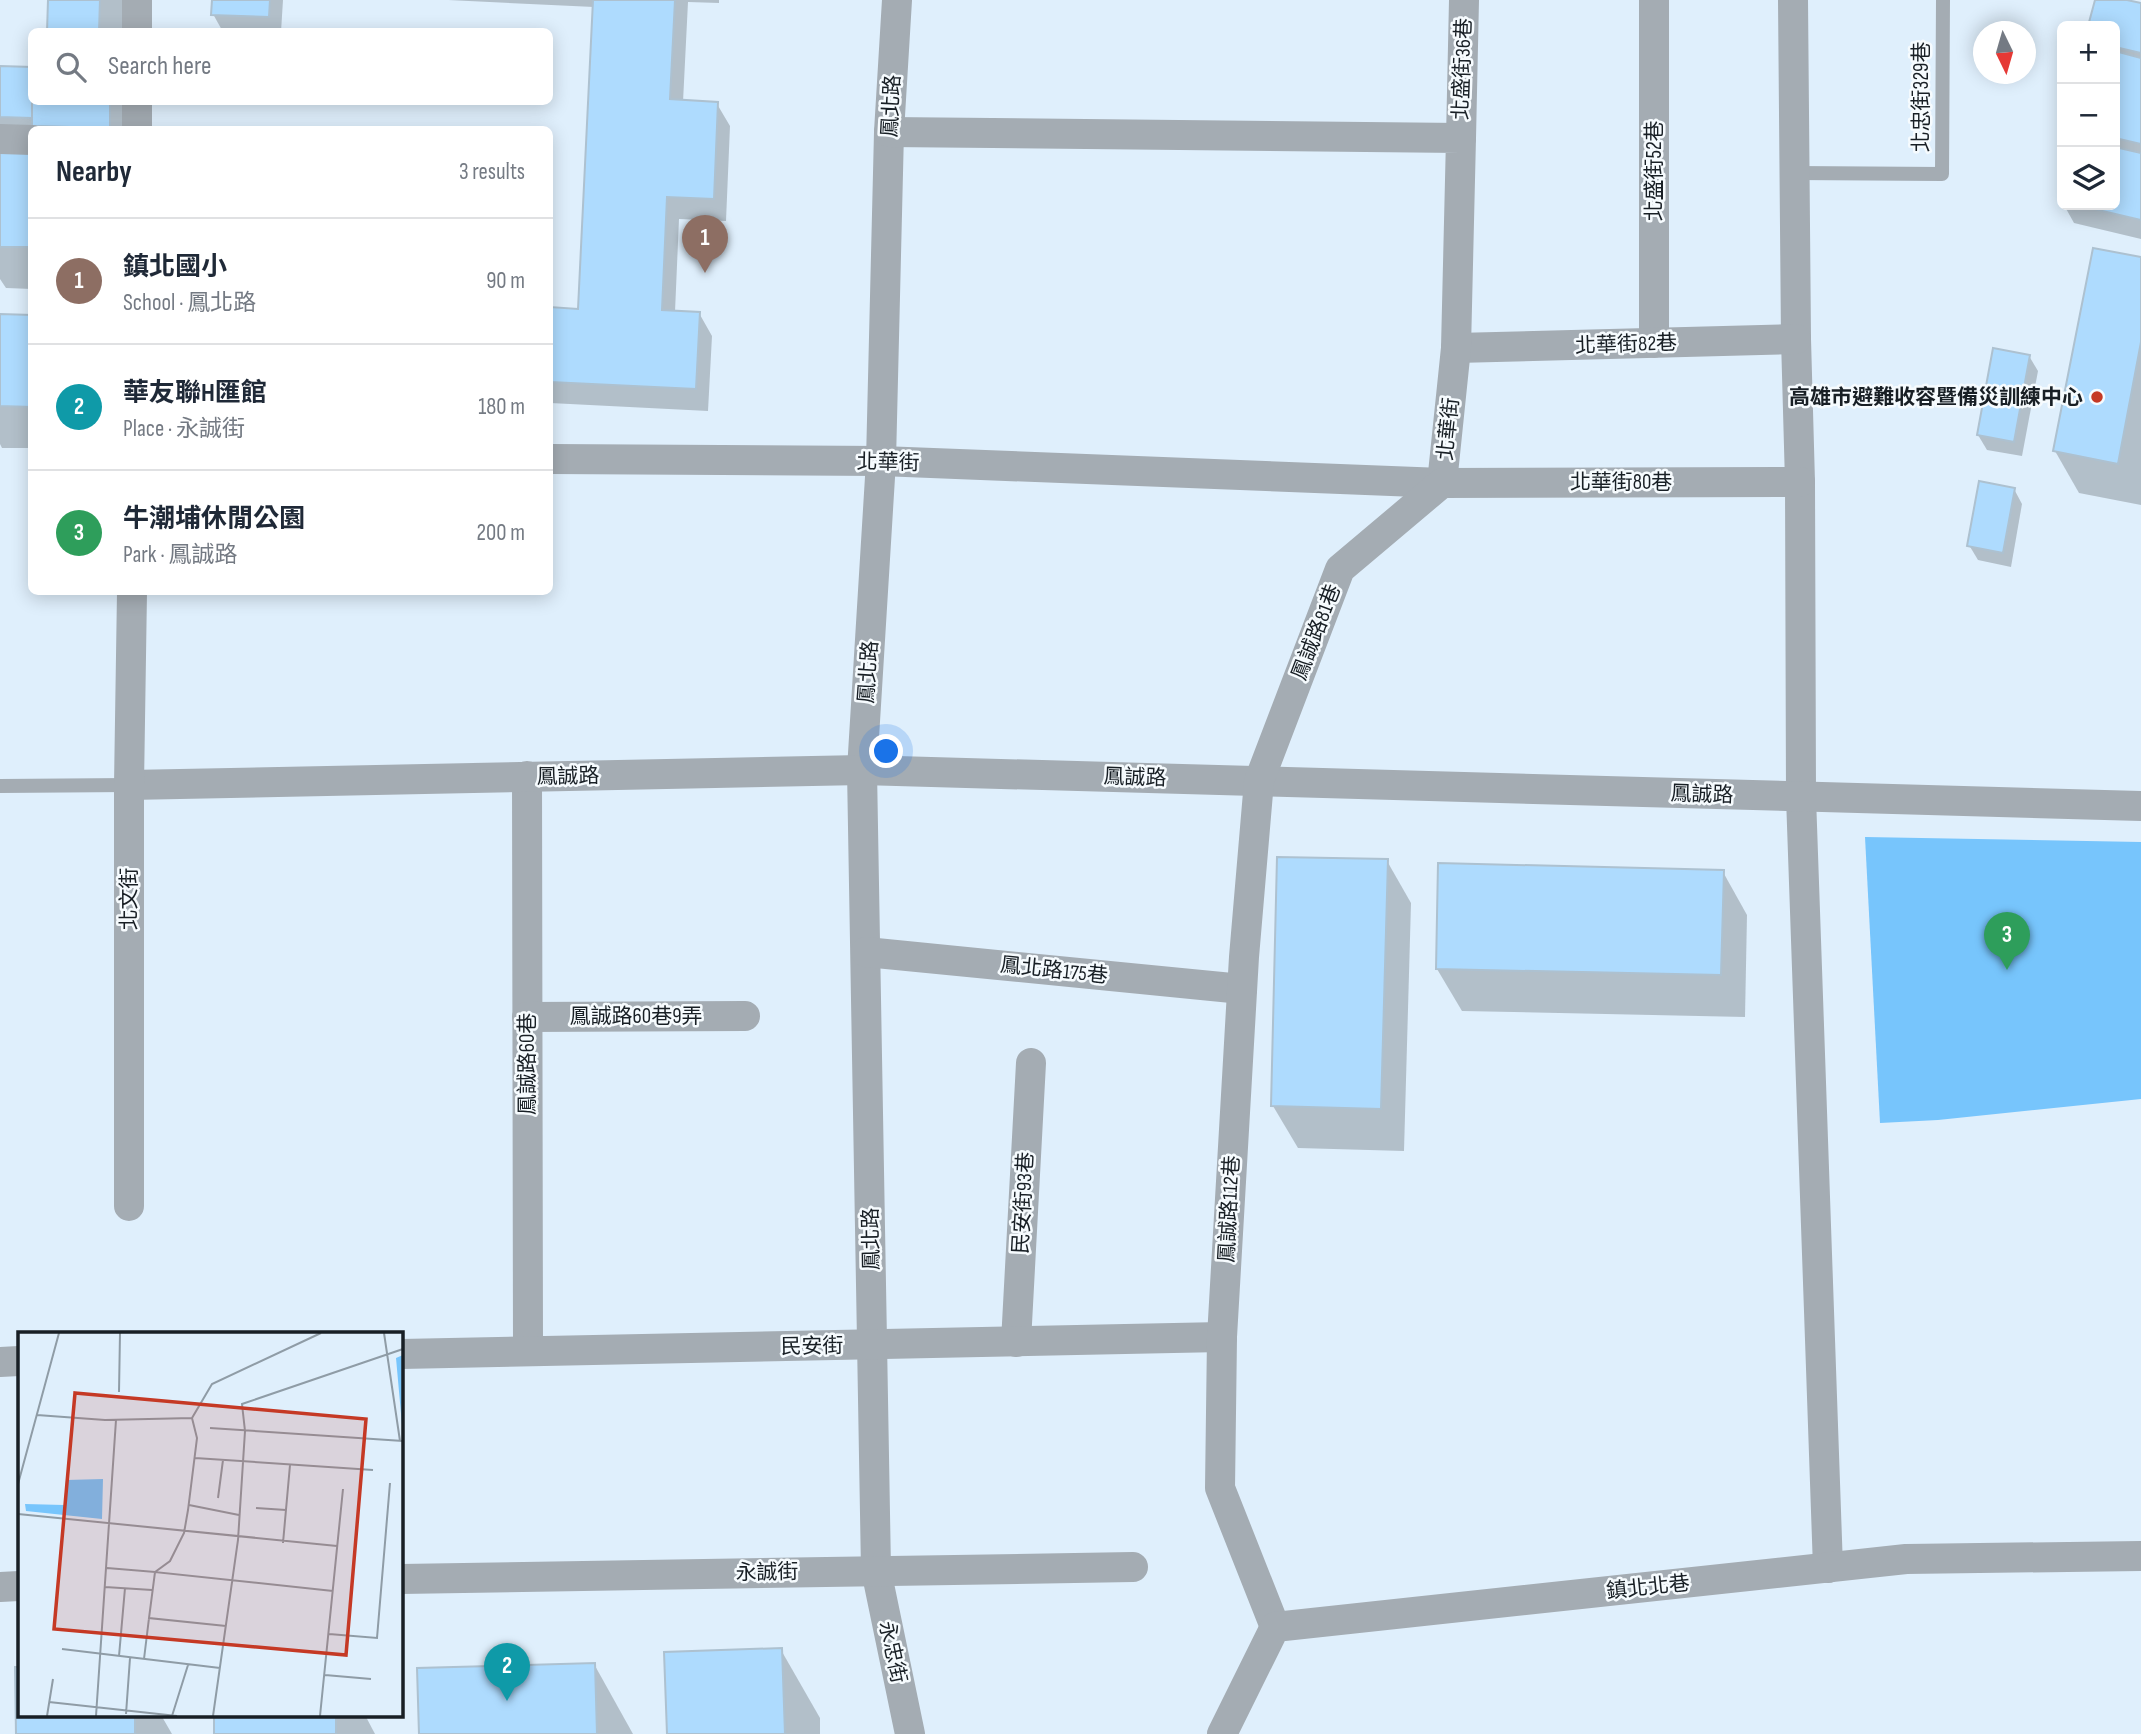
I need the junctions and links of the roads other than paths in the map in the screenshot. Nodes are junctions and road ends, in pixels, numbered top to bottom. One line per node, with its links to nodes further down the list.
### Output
1 (137, 0): 7 (street)
2 (897, 0): 10 (street, 鳳北路)
3 (1464, 0): 11 (street, 北盛街36巷)
4 (1654, 0): 16 (street, 北盛街52巷)
5 (1793, 0): 14 (street)
6 (1943, 0): 14 (lane, 北忠街329巷)
7 (137, 28)
8 (137, 105): 9 (street)
9 (137, 126)
10 (889, 132): 11 (street); 19 (street, 鳳北路)
11 (1461, 138): 17 (street, 北華街)
12 (0, 139): 13 (street)
13 (28, 140)
14 (1795, 173): 15 (street)
15 (1796, 339): 16 (street, 北華街82巷); 21 (street)
16 (1654, 343): 17 (street, 北華街82巷)
17 (1456, 348): 20 (street, 北華街)
18 (553, 459): 19 (street, 北華街)
19 (881, 461): 20 (street, 北華街); 23 (street, 鳳北路)
20 (1442, 482): 21 (street, 北華街80巷); 25 (street, 鳳誠路81巷)
21 (1800, 482): 28 (street)
22 (132, 595): 26 (street, 北文街)
23 (862, 770): 24 (street, 鳳誠路); 25 (street, 鳳誠路); 30 (street, 鳳北路)
24 (527, 776): 26 (street, 鳳誠路); 33 (street, 鳳誠路60巷)
25 (1259, 781): 28 (street, 鳳誠路); 31 (street, 鳳誠路112巷)
26 (129, 785): 27 (lane); 35 (street, 北文街)
27 (0, 786)
28 (1801, 797): 29 (street, 鳳誠路); 45 (street)
29 (2141, 806)
30 (866, 952): 31 (street, 鳳北路175巷); 38 (street, 鳳北路)
31 (1242, 989): 36 (street, 鳳誠路112巷)
32 (745, 1016): 33 (street, 鳳誠路60巷9弄)
33 (527, 1017): 39 (street, 鳳誠路60巷)
34 (1031, 1063): 37 (street, 民安街93巷)
35 (129, 1206)
36 (1222, 1338): 37 (street, 民安街); 50 (street, 鳳誠路112巷)
37 (1016, 1342): 38 (street, 民安街)
38 (873, 1345): 39 (street, 民安街); 46 (street, 鳳北路)
39 (528, 1351): 40 (street, 民安街)
40 (402, 1354)
41 (18, 1361): 42 (street)
42 (0, 1362)
43 (2141, 1556): 45 (street, 鎮北北巷)
44 (1133, 1567): 46 (street, 永誠街)
45 (1828, 1568): 50 (street, 鎮北北巷)
46 (876, 1570): 47 (street, 永誠街); 51 (street, 永忠街)
47 (402, 1579)
48 (18, 1586): 49 (street)
49 (0, 1587)
50 (1275, 1628): 52 (street)
51 (910, 1734)
52 (1222, 1734)

